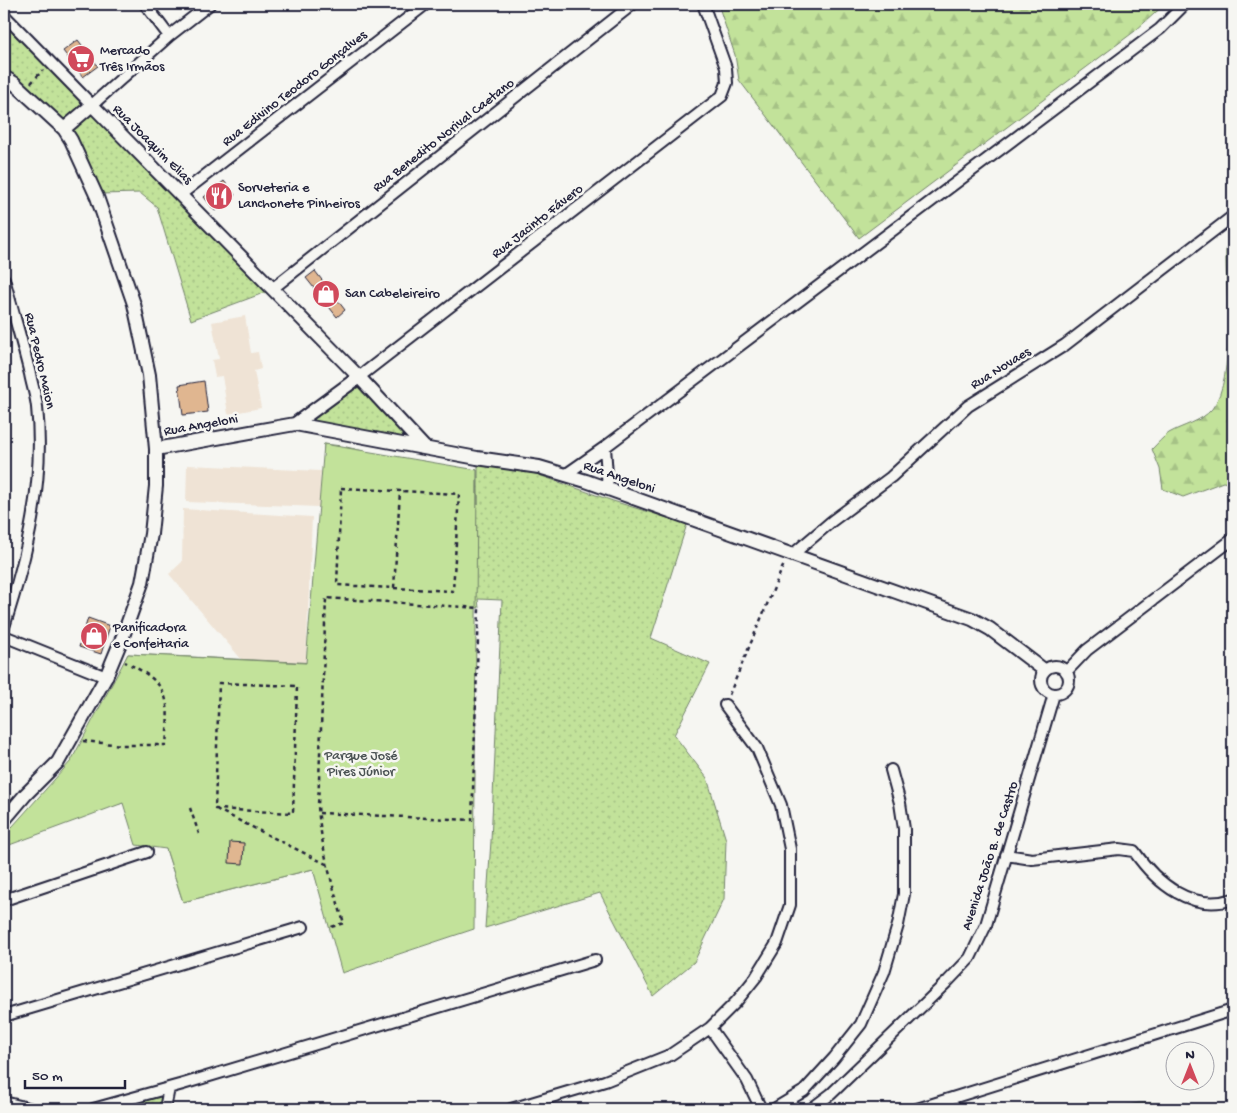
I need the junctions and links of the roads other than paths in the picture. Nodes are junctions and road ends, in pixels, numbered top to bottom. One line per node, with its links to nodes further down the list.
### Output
1 (145, 4): 8 (street)
2 (210, 4): 8 (street)
3 (426, 4): 12 (street, Rua Edivino Teodoro Gonçalves)
4 (633, 4): 15 (street, Rua Benedito Norival Caetano)
5 (703, 4): 16 (street, Rua Jacinto Fávero)
6 (1186, 4): 19 (street)
7 (4, 15): 10 (street, Rua Joaquim Elias)
8 (169, 36): 10 (street)
9 (4, 77): 11 (street)
10 (92, 105): 11 (street); 12 (street, Rua Joaquim Elias)
11 (59, 125): 20 (street)
12 (180, 195): 15 (street, Rua Joaquim Elias)
13 (1233, 216): 24 (street, Rua Novaes)
14 (4, 279): 25 (street, Rua Pedro Maion)
15 (272, 289): 16 (street, Rua Joaquim Elias)
16 (359, 377): 17 (street); 18 (street, Rua Joaquim Elias)
17 (295, 424): 18 (street, Rua Angeloni); 20 (street, Rua Angeloni)
18 (424, 447): 21 (street, Rua Angeloni)
19 (605, 448): 21 (street); 22 (street)
20 (156, 449): 29 (street)
21 (565, 475): 22 (street, Rua Angeloni)
22 (608, 489): 24 (street, Rua Angeloni)
23 (1233, 539): 28 (street)
24 (790, 554): 27 (street, Rua Angeloni)
25 (4, 627)
26 (4, 636): 29 (street)
27 (1044, 670): 28 (street); 30 (street)
28 (1067, 671): 30 (street)
29 (106, 677): 33 (street)
30 (1054, 694): 35 (street, Avenida João B. de Castro)
31 (725, 705): 42 (street)
32 (891, 770): 50 (street)
33 (4, 820)
34 (147, 852): 37 (street)
35 (1006, 855): 36 (street); 51 (street, Avenida João B. de Castro)
36 (1233, 899)
37 (4, 900)
38 (303, 927): 41 (street)
39 (595, 960): 43 (street)
40 (1233, 1010): 52 (street)
41 (4, 1016)
42 (710, 1028): 48 (street); 49 (street)
43 (169, 1088): 46 (street); 47 (street)
44 (4, 1102): 45 (street)
45 (32, 1109)
46 (93, 1109)
47 (164, 1109)
48 (510, 1109)
49 (761, 1109)
50 (774, 1109)
51 (811, 1109)
52 (917, 1109)

